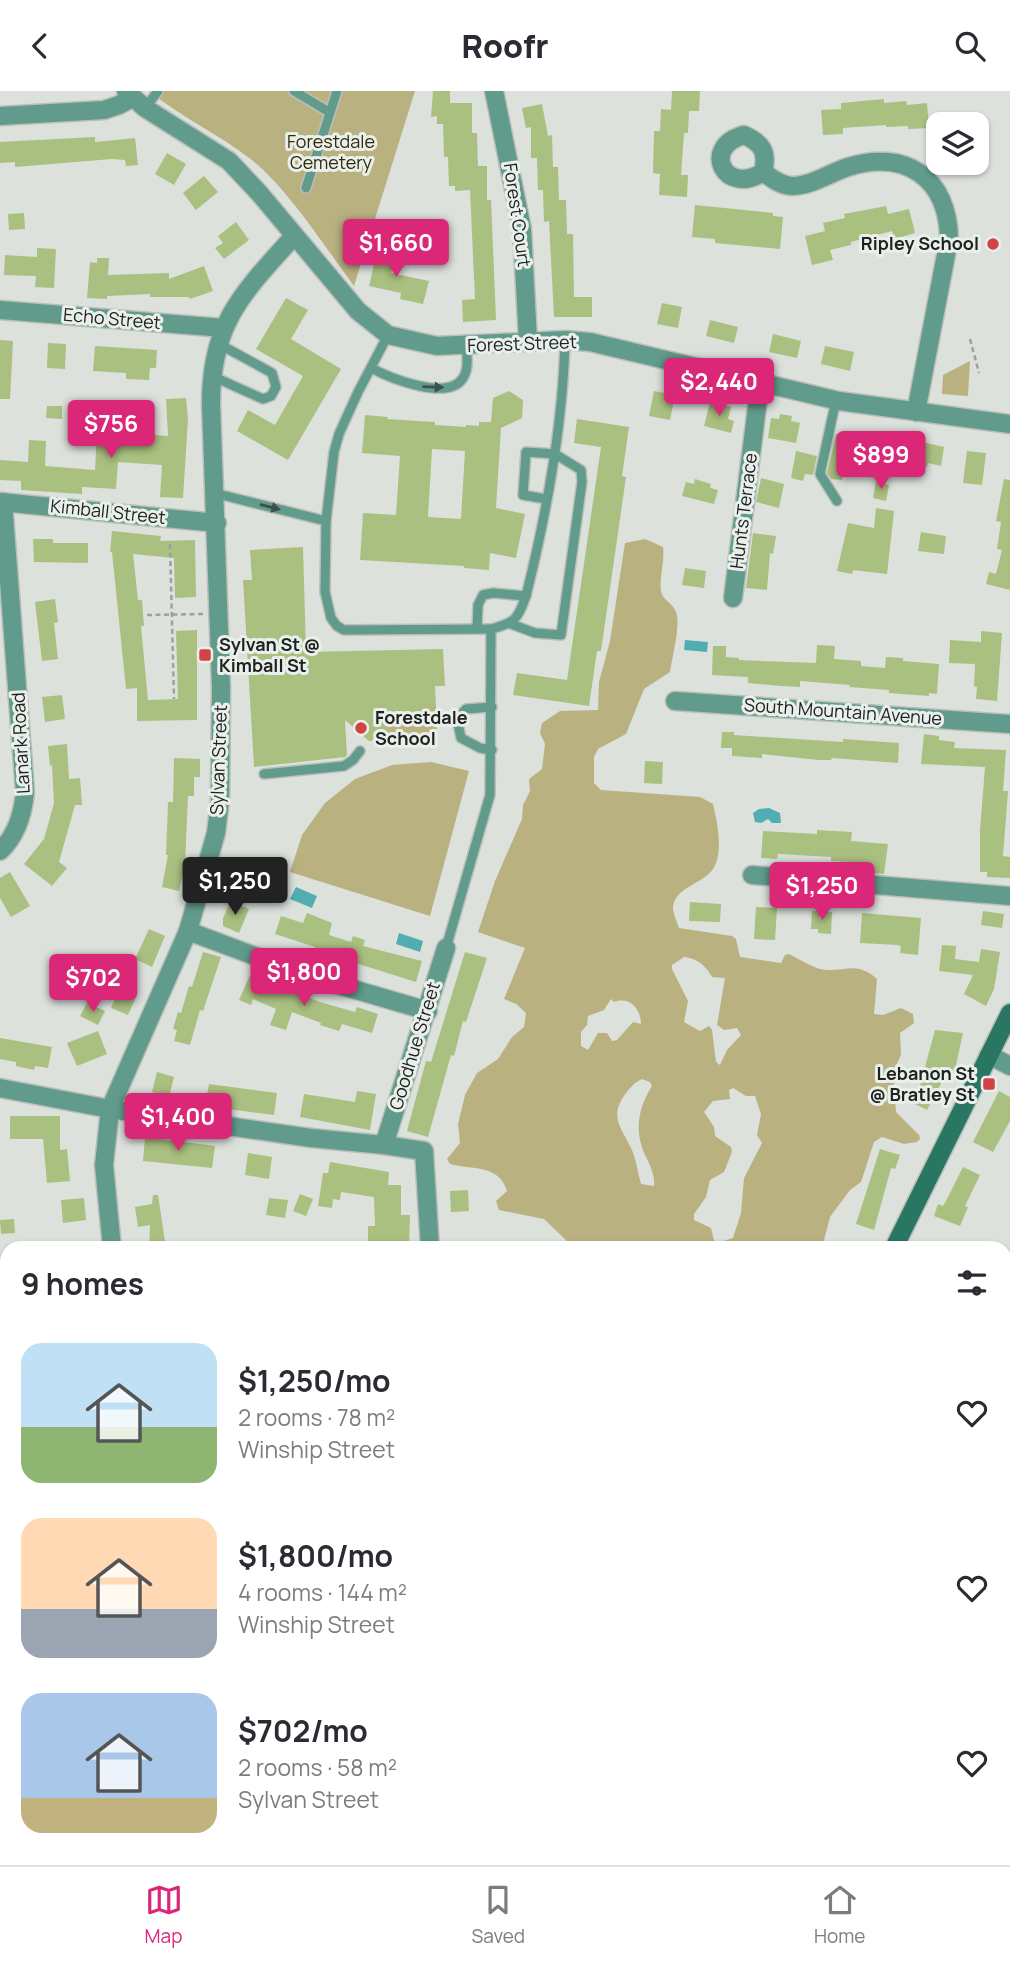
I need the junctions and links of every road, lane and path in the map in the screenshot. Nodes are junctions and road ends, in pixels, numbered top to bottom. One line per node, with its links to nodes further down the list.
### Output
1 (158, 91): 5 (lane)
2 (294, 91): 6 (lane)
3 (337, 91): 6 (lane)
4 (494, 91): 16 (street, Forest Court)
5 (134, 99): 7 (street); 10 (street, Forest Street)
6 (329, 112): 9 (lane)
7 (0, 116)
8 (763, 172): 23 (street)
9 (306, 188)
10 (294, 236): 12 (street, Forest Street); 13 (street, Sylvan Street)
11 (0, 310): 13 (street, Echo Street)
12 (388, 335): 17 (street, Forest Street); 18 (lane)
13 (222, 336): 20 (street, Sylvan Street); 20 (lane)
14 (970, 339): 19 (path)
15 (565, 340): 16 (street, Forest Street); 21 (street, Forest Street); 25 (lane)
16 (528, 341): 17 (street, Forest Street)
17 (466, 346): 18 (lane, one-way to 17)
18 (371, 368): 30 (lane)
19 (979, 373)
20 (212, 376): 26 (street, Sylvan Street)
21 (760, 383): 22 (street, Forest Street); 34 (street, Hunts Terrace)
22 (836, 400): 23 (street, Forest Street); 28 (lane)
23 (916, 412): 24 (street, Forest Street)
24 (1010, 424)
25 (555, 454): 27 (lane); 27 (lane); 38 (lane)
26 (214, 493): 30 (lane, one-way to 30); 31 (street, Sylvan Street)
27 (546, 499): 33 (lane)
28 (837, 501)
29 (1, 502): 31 (street, Kimball Street); 48 (street, Lanark Road)
30 (326, 521): 39 (lane)
31 (216, 523): 35 (street, Sylvan Street)
32 (170, 544): 36 (path)
33 (526, 596): 38 (lane); 39 (lane)
34 (733, 598)
35 (219, 613): 36 (path); 51 (street, Sylvan Street)
36 (171, 614): 37 (path); 41 (path)
37 (146, 615)
38 (511, 624): 40 (lane)
39 (477, 629): 40 (lane)
40 (492, 629): 43 (lane)
41 (174, 699)
42 (675, 701): 44 (street, South Mountain Avenue)
43 (492, 707): 45 (lane); 45 (lane)
44 (1010, 724)
45 (492, 750): 52 (lane)
46 (360, 751): 47 (lane)
47 (264, 774)
48 (0, 851)
49 (752, 875): 50 (street)
50 (1010, 896)
51 (188, 931): 53 (street); 58 (street, Sylvan Street)
52 (446, 947): 53 (street, Goodhue Street)
53 (428, 1011): 59 (street, Goodhue Street)
54 (1010, 1013): 55 (main road)
55 (989, 1055): 56 (street); 62 (main road)
56 (1010, 1066)
57 (0, 1087): 58 (street)
58 (110, 1109): 59 (street); 60 (street, Sylvan Street)
59 (384, 1145): 61 (street)
60 (111, 1241)
61 (430, 1241)
62 (897, 1241)

